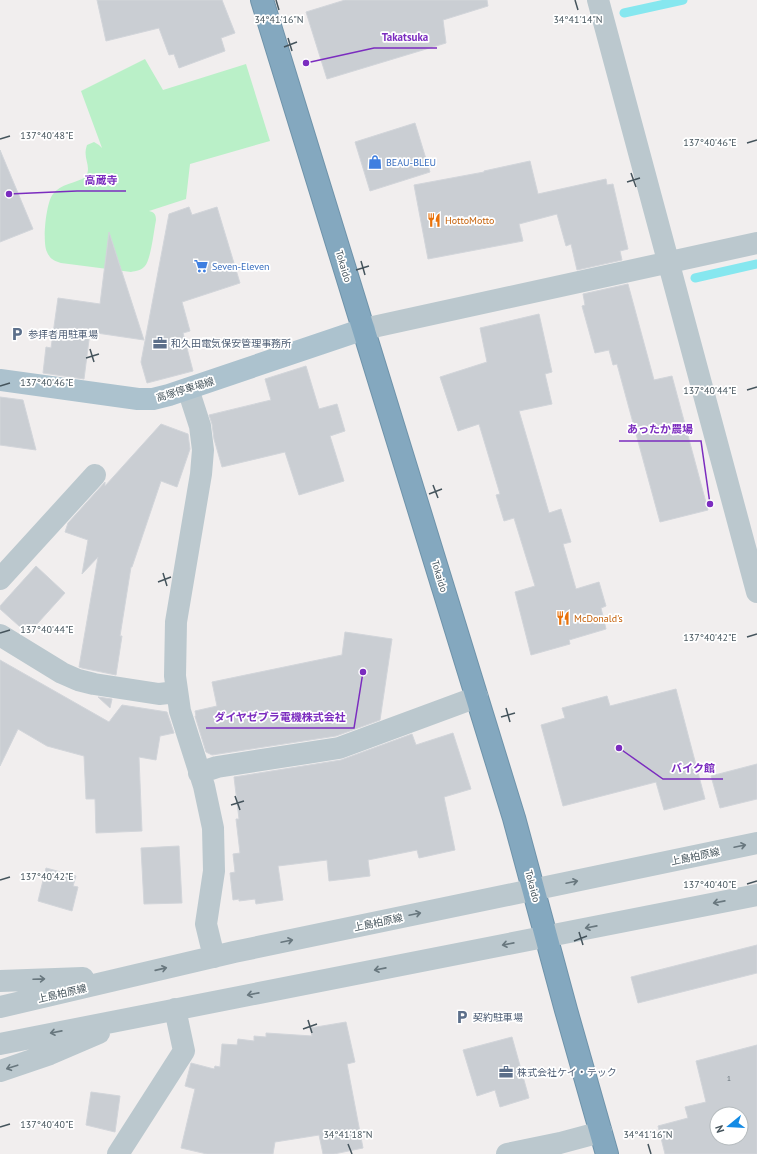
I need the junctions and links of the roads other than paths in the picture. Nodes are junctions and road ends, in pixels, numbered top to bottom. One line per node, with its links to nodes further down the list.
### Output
1 (262, 0): 5 (highway, Tokaido)
2 (598, 0): 4 (street)
3 (757, 243): 4 (street)
4 (669, 262): 5 (street); 10 (street)
5 (364, 329): 7 (main road, 高塚停車場線); 13 (highway, Tokaido)
6 (0, 380): 7 (main road, 高塚停車場線)
7 (188, 389): 12 (street)
8 (95, 475): 9 (street)
9 (0, 579)
10 (757, 592)
11 (0, 635): 12 (street)
12 (177, 692): 14 (street)
13 (478, 697): 14 (street); 16 (highway, Tokaido)
14 (199, 773): 19 (street)
15 (757, 843): 16 (street, 上島柏原線, one-way to 15)
16 (534, 890): 18 (highway, Tokaido); 19 (street, 上島柏原線, one-way to 16)
17 (757, 895): 18 (street, one-way to 18)
18 (546, 936): 23 (street, one-way to 23); 27 (highway, Tokaido)
19 (214, 957): 20 (street, 上島柏原線, one-way to 19)
20 (131, 976): 21 (street, one-way to 20); 22 (street, 上島柏原線)
21 (0, 981)
22 (0, 1007)
23 (175, 1009): 24 (street); 28 (street)
24 (139, 1016): 25 (street, one-way to 25); 26 (street, one-way to 26)
25 (0, 1044)
26 (0, 1070)
27 (601, 1132): 29 (street); 30 (highway, Tokaido)
28 (118, 1154)
29 (507, 1154)
30 (607, 1154)

